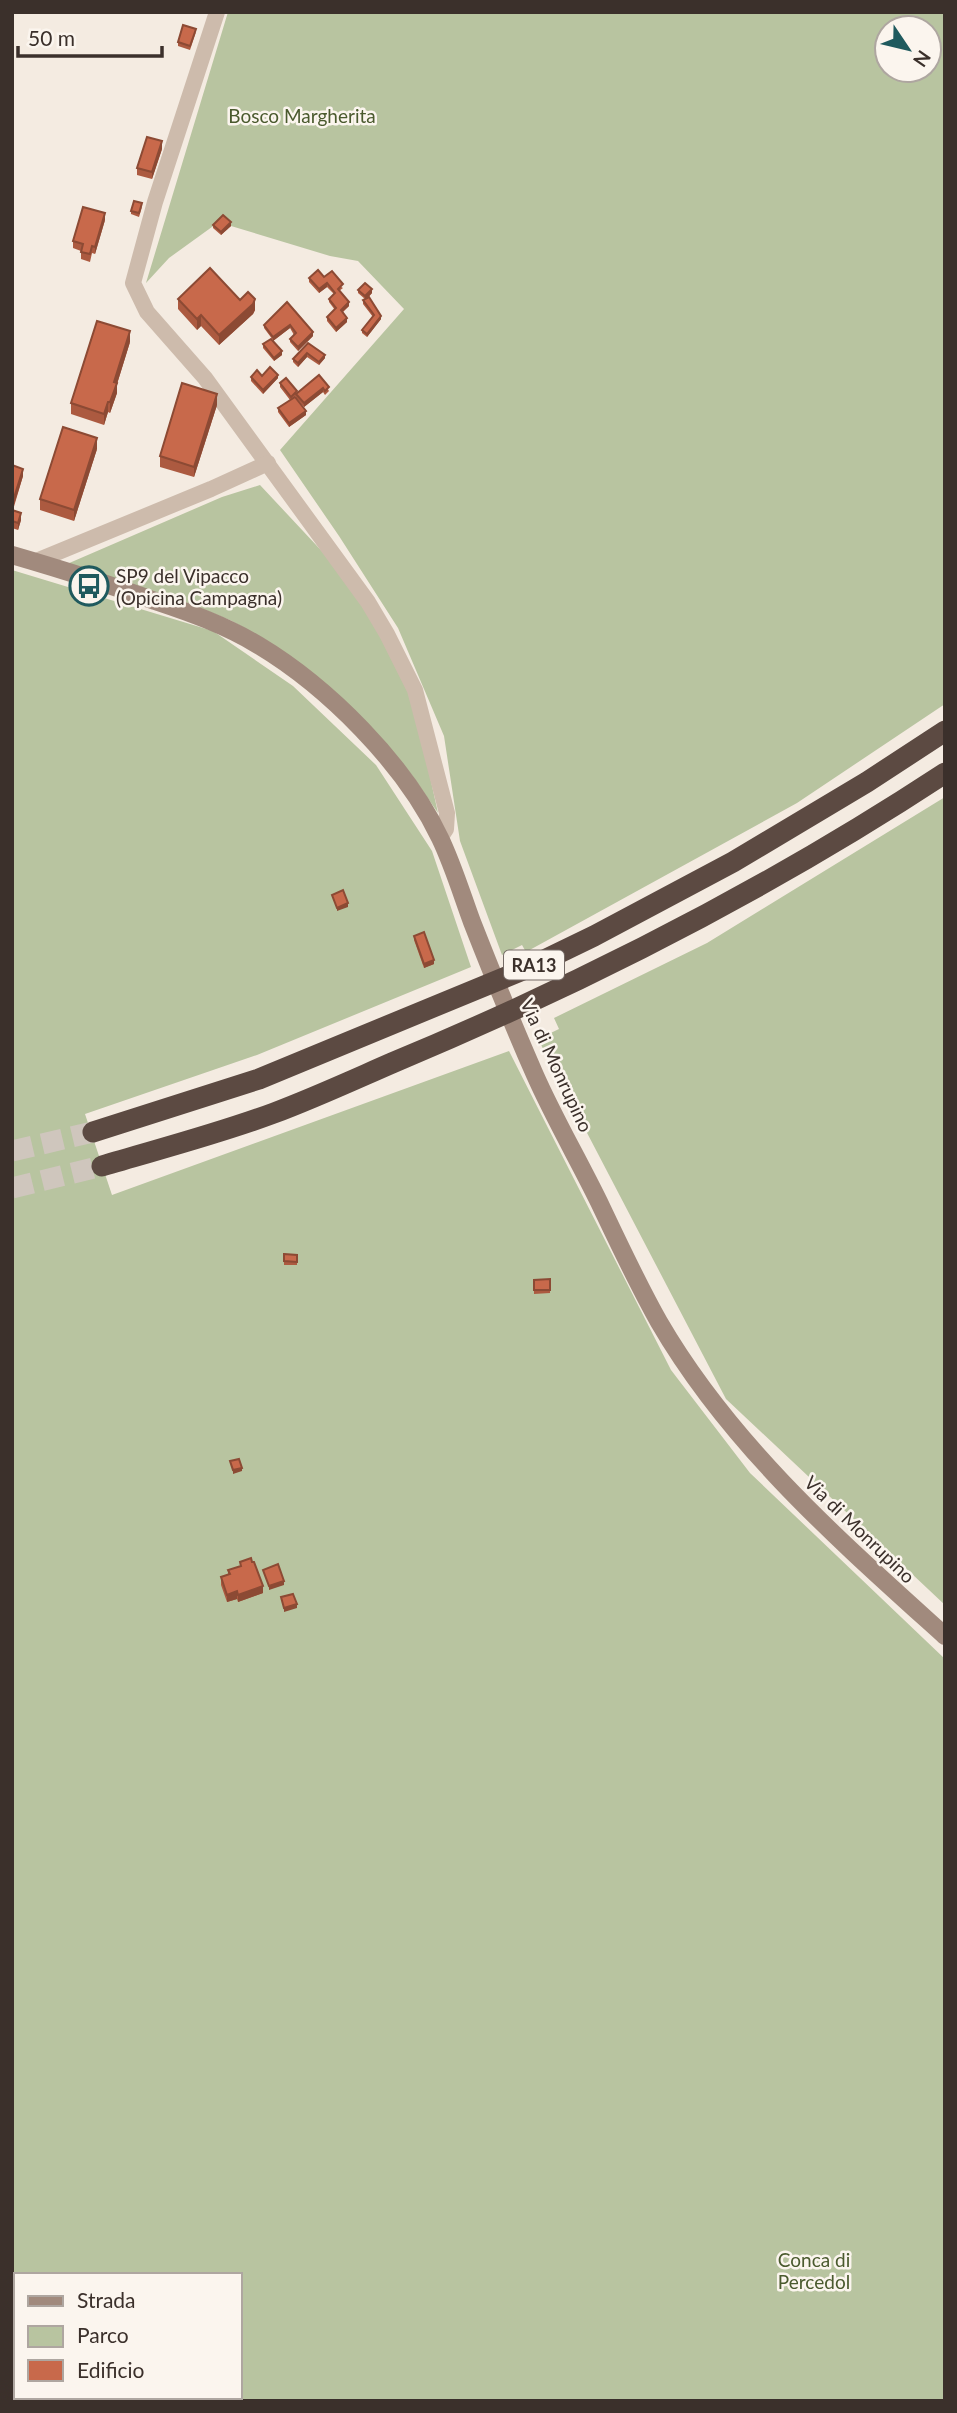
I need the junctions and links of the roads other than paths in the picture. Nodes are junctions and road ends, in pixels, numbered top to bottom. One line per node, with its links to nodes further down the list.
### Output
1 (217, 12): 2 (street)
2 (268, 463): 4 (street); 7 (street)
3 (12, 555): 4 (main road, Via di Monrupino)
4 (34, 562): 7 (main road, Via di Monrupino)
5 (945, 731): 8 (highway, RA13)
6 (945, 773): 9 (highway, RA13)
7 (440, 838): 10 (main road, Via di Monrupino)
8 (93, 1132)
9 (102, 1166)
10 (945, 1636)

